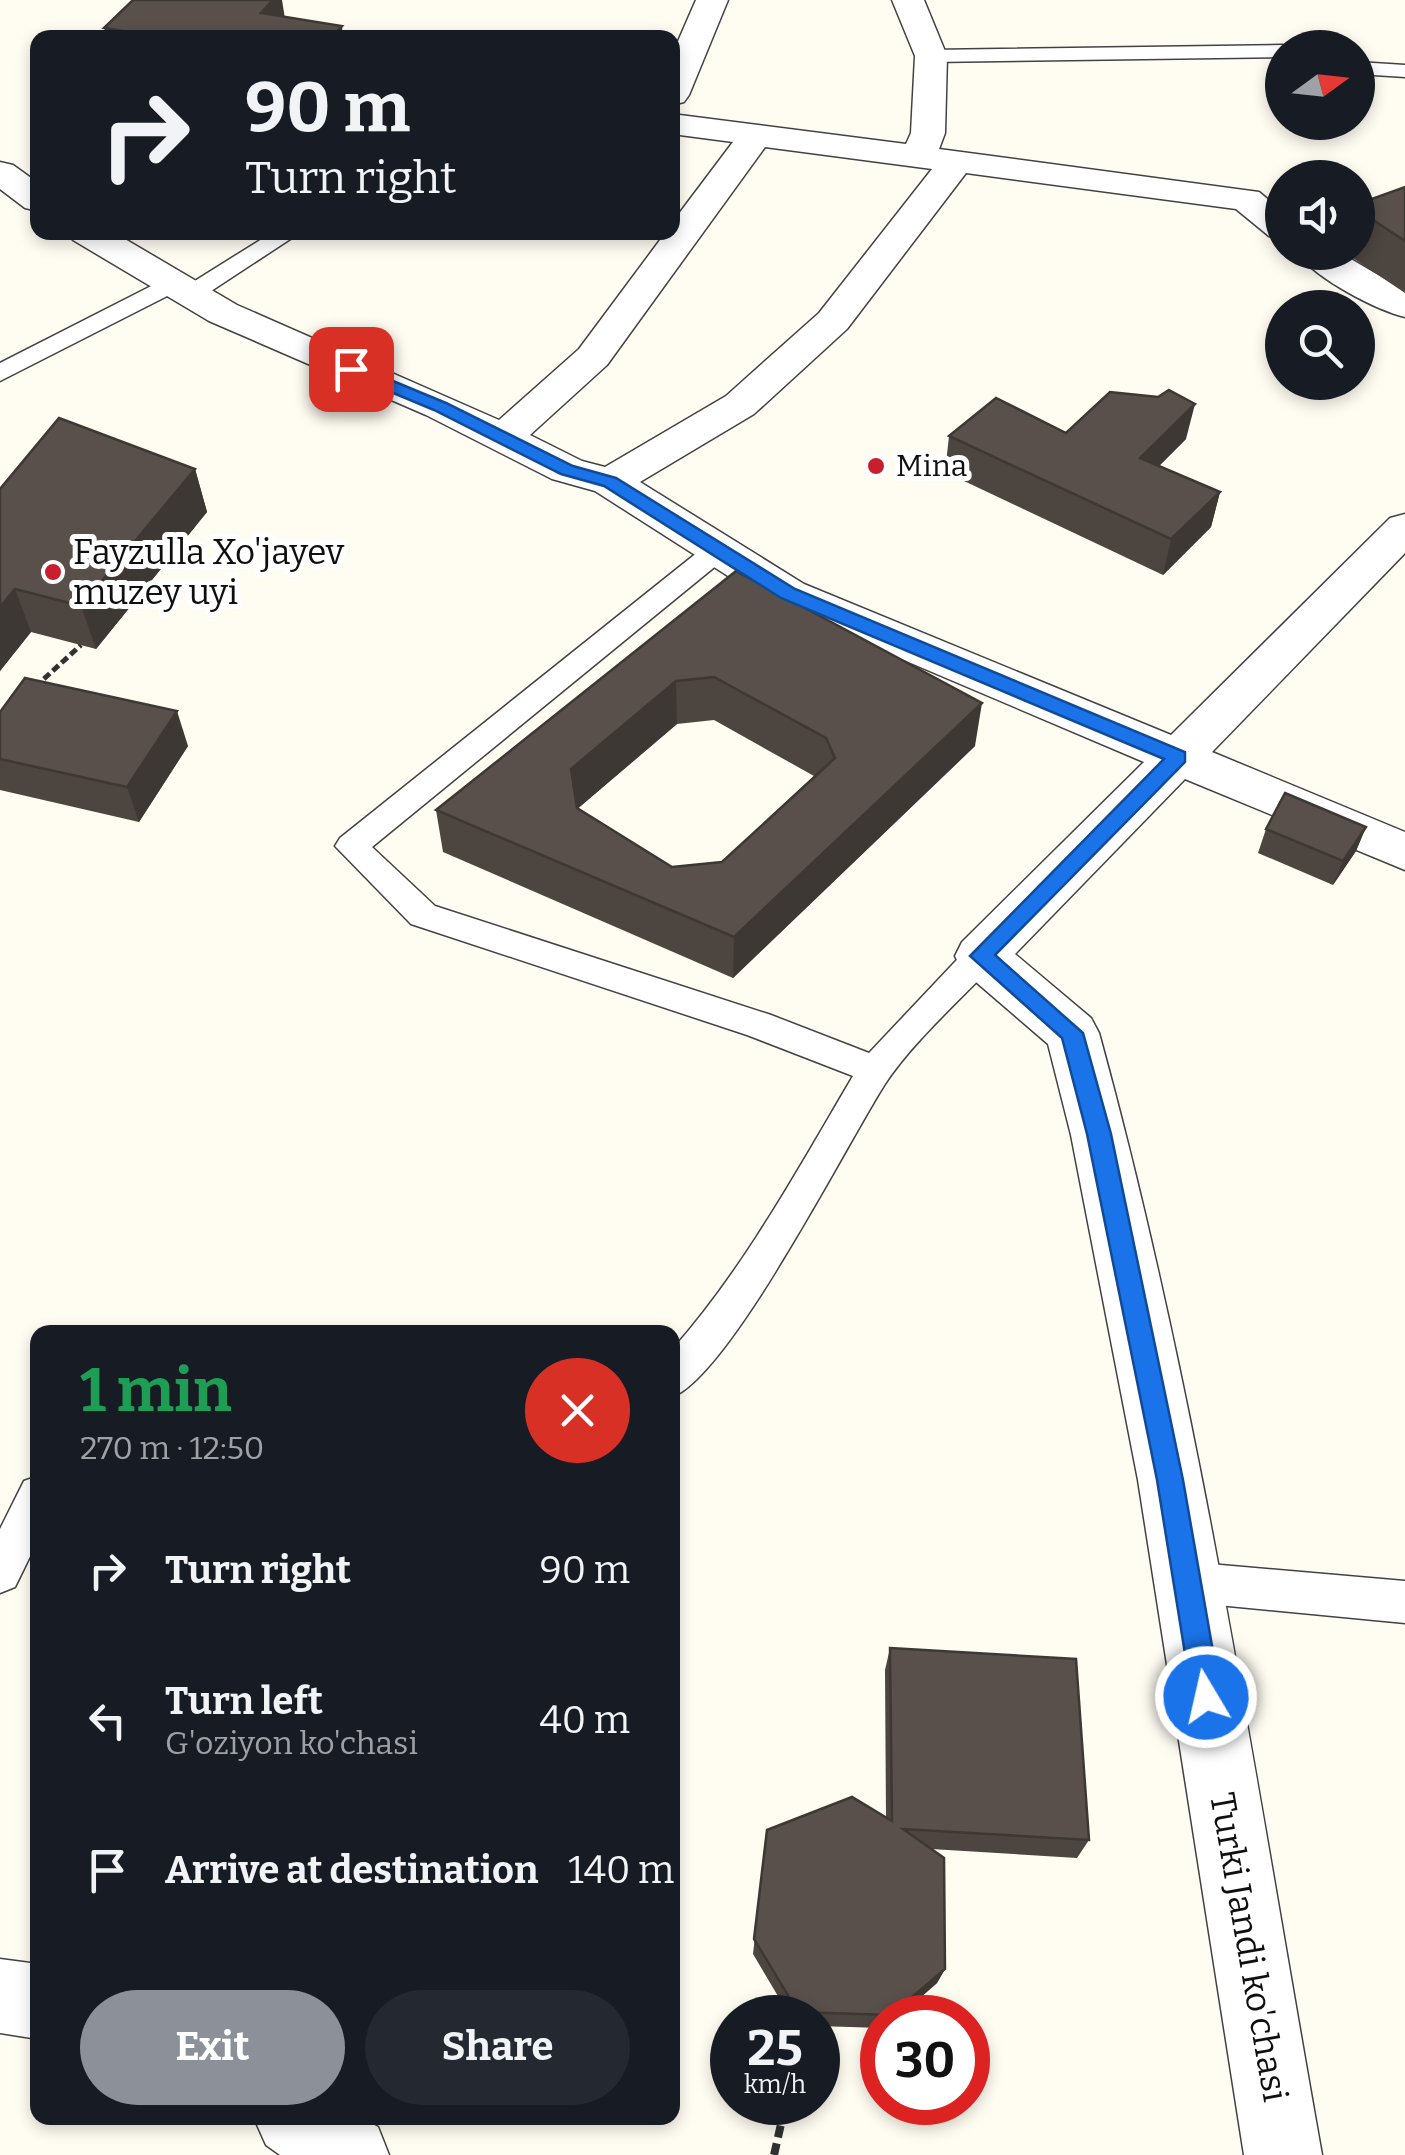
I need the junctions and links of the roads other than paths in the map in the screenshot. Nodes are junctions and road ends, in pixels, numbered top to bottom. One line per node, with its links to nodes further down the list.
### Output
1 (712, 0): 7 (street)
2 (908, 0): 4 (street)
3 (1265, 51): 4 (lane)
4 (930, 56): 10 (street)
5 (1375, 69): 6 (lane)
6 (1405, 71)
7 (680, 76)
8 (680, 125): 9 (street)
9 (756, 135): 10 (street); 14 (street)
10 (937, 158): 13 (street); 23 (street)
11 (0, 173): 12 (street)
12 (30, 194)
13 (1265, 215)
14 (680, 239)
15 (99, 240): 19 (street)
16 (275, 240): 19 (lane)
17 (679, 240): 22 (street)
18 (1338, 270): 20 (street)
19 (182, 289): 21 (lane); 22 (street)
20 (1405, 306)
21 (0, 373)
22 (503, 438): 23 (street)
23 (610, 482): 25 (street)
24 (1405, 528): 26 (street)
25 (718, 550): 26 (street); 29 (lane)
26 (1178, 757): 27 (street); 28 (street)
27 (1405, 852)
28 (980, 956): 29 (lane); 33 (street, Turki Jandi ko'chasi)
29 (875, 1070): 30 (lane)
30 (680, 1370)
31 (30, 1511): 32 (lane)
32 (0, 1573)
33 (1188, 1582): 34 (lane); 37 (street, Turki Jandi ko'chasi)
34 (1405, 1602)
35 (0, 1996): 36 (street)
36 (30, 2001)
37 (1283, 2155)

